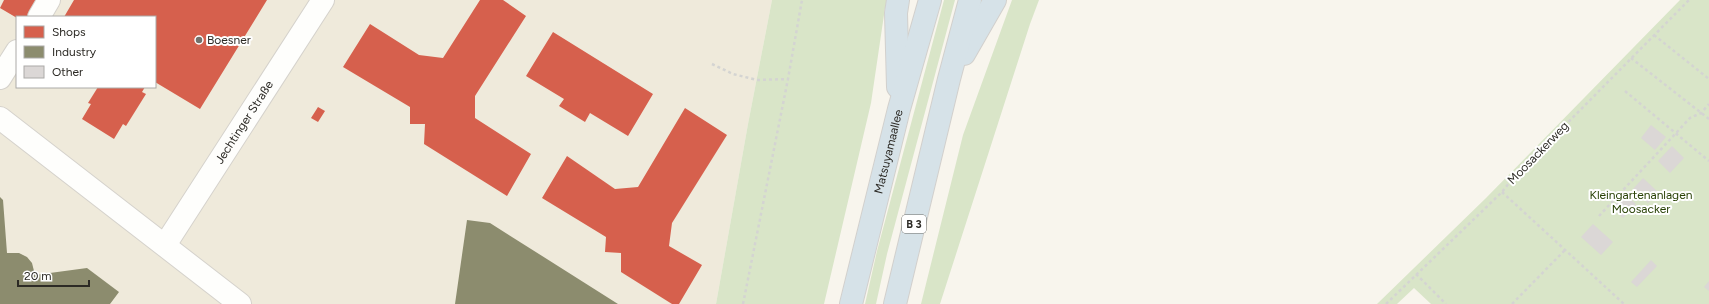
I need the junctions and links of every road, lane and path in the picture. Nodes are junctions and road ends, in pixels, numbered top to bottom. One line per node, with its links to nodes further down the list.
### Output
1 (50, 0): 9 (street)
2 (323, 0): 28 (street, Jechtinger Straße)
3 (802, 0): 15 (path)
4 (898, 0): 20 (highway)
5 (930, 0): 20 (highway, Matsuyamaallee)
6 (970, 0): 16 (highway, B 3)
7 (995, 0): 16 (highway)
8 (1688, 0): 10 (path, Moosackerweg)
9 (40, 16)
10 (1654, 35): 12 (path, Moosackerweg); 17 (path)
11 (16, 53): 14 (street)
12 (1631, 58): 21 (path); 26 (path, Moosackerweg)
13 (712, 64): 15 (path)
14 (0, 78)
15 (788, 79): 32 (path)
16 (949, 79): 34 (highway, B 3)
17 (1709, 79)
18 (1625, 91): 24 (path)
19 (1709, 104): 21 (path)
20 (899, 109): 33 (highway, Matsuyamaallee)
21 (1701, 113): 23 (path); 24 (path)
22 (0, 118): 28 (street)
23 (1709, 119)
24 (1676, 133): 25 (path); 27 (path)
25 (1709, 161)
26 (1502, 192): 29 (path); 30 (path, Moosackerweg)
27 (1599, 216)
28 (165, 245): 31 (street)
29 (1565, 250): 37 (path); 38 (path)
30 (1416, 274): 35 (path, Moosackerweg); 36 (path)
31 (240, 304)
32 (744, 304)
33 (851, 304)
34 (895, 304)
35 (1386, 304)
36 (1446, 304)
37 (1512, 304)
38 (1624, 304)

